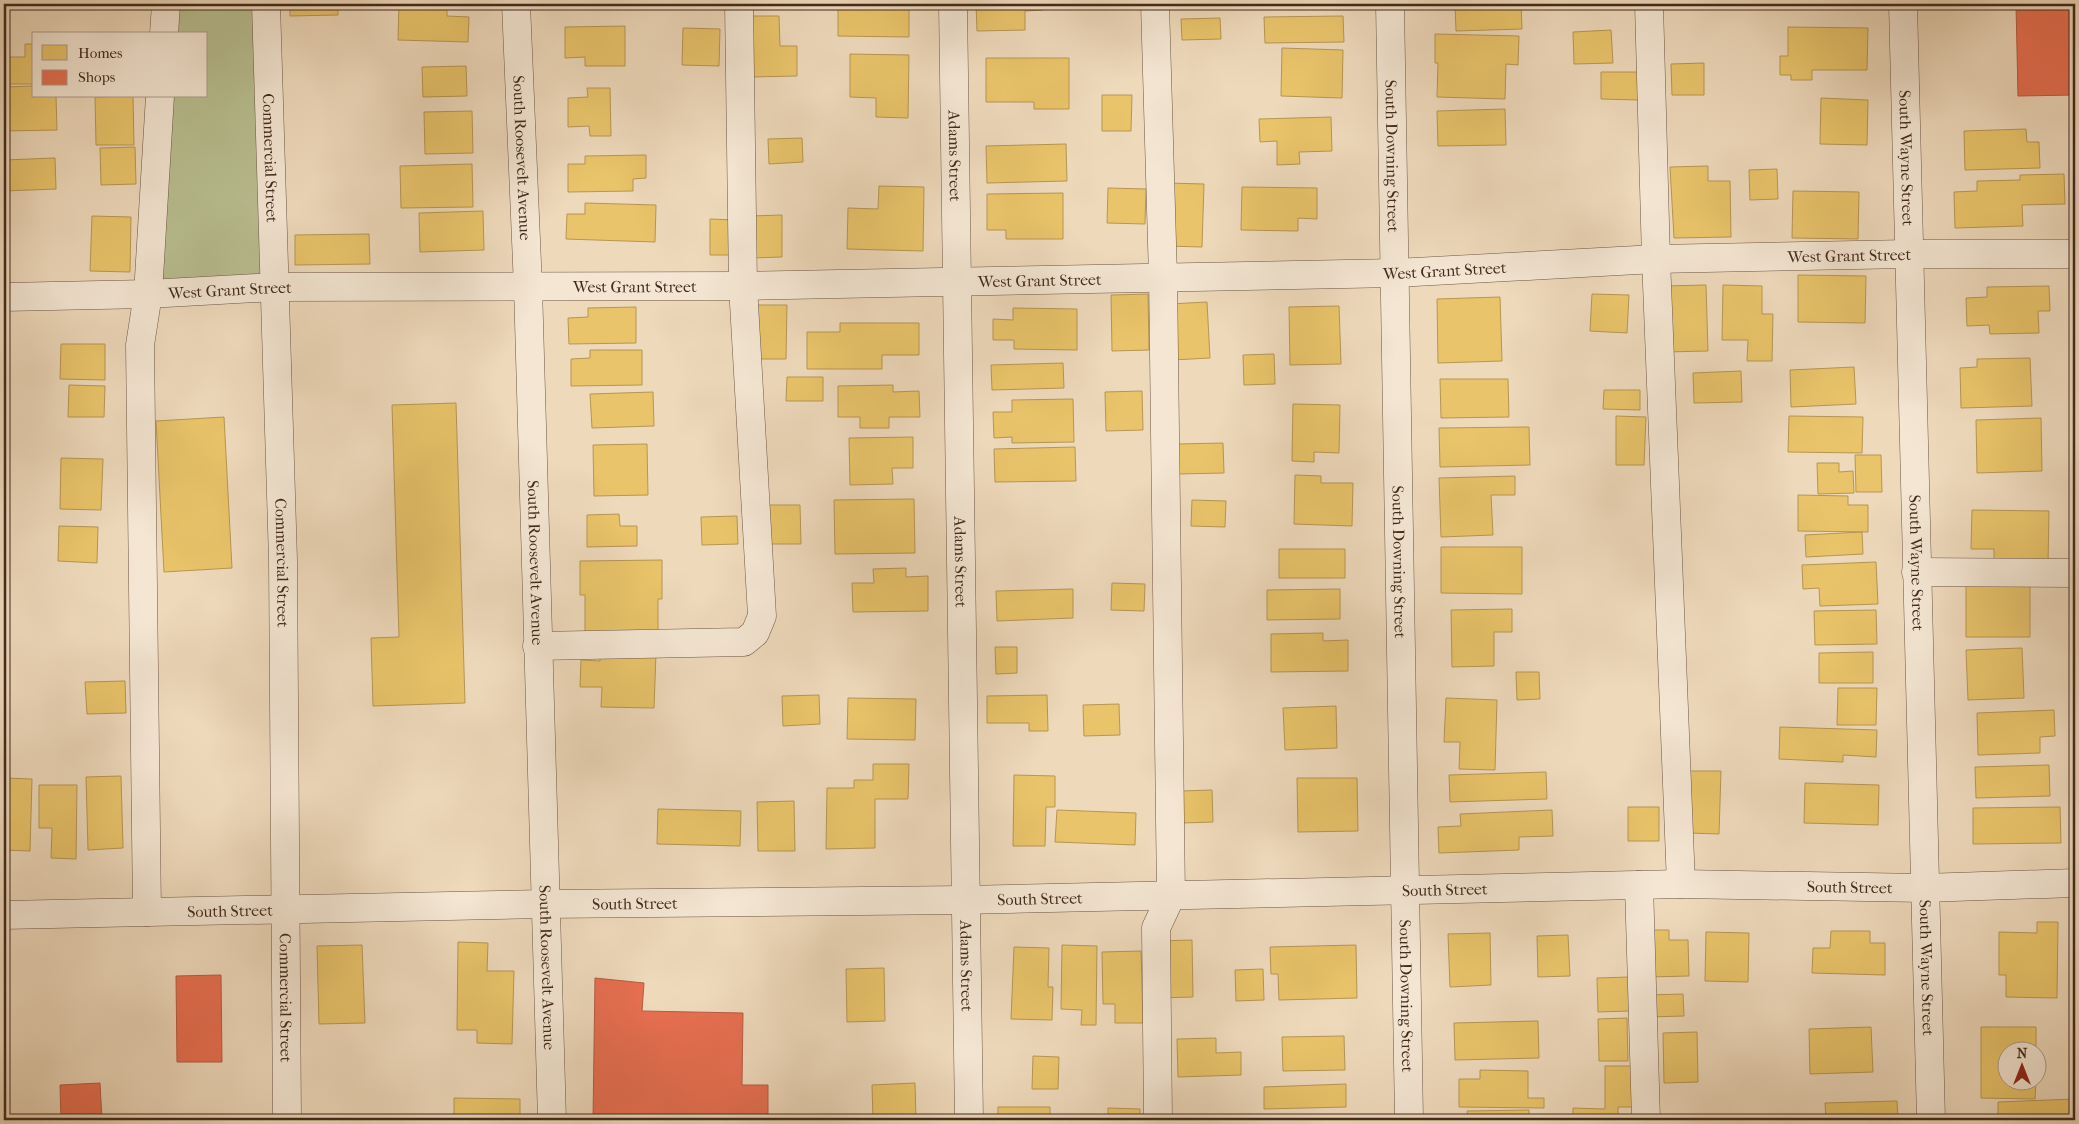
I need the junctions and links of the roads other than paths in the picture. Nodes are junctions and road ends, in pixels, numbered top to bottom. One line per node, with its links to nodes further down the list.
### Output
1 (166, 4): 10 (street)
2 (266, 4): 19 (street, Commercial Street)
3 (516, 4): 20 (street, South Roosevelt Avenue)
4 (739, 4): 18 (street)
5 (953, 4): 17 (street, Adams Street)
6 (1155, 4): 16 (street)
7 (1390, 4): 15 (street, South Downing Street)
8 (1650, 4): 14 (street)
9 (1903, 4): 12 (street, South Wayne Street)
10 (164, 32)
11 (160, 98): 21 (street)
12 (1908, 254): 13 (street, West Grant Street); 14 (street, West Grant Street); 23 (street, South Wayne Street)
13 (2075, 254)
14 (1656, 259): 15 (street, West Grant Street); 27 (street)
15 (1396, 273): 16 (street, West Grant Street); 30 (street, South Downing Street)
16 (1162, 277): 17 (street, West Grant Street); 31 (street)
17 (956, 281): 18 (street, West Grant Street); 32 (street, Adams Street)
18 (743, 286): 20 (street, West Grant Street); 25 (street)
19 (275, 287): 20 (street, West Grant Street); 21 (street, West Grant Street); 34 (street, Commercial Street)
20 (528, 287): 25 (street, South Roosevelt Avenue)
21 (148, 294): 22 (street, West Grant Street); 35 (street)
22 (4, 297)
23 (1916, 572): 24 (street); 29 (street, South Wayne Street)
24 (2075, 572)
25 (537, 646): 33 (street, South Roosevelt Avenue)
26 (2075, 883): 29 (street, South Street)
27 (1681, 884): 28 (street, South Street); 29 (street, South Street)
28 (1639, 885): 30 (street, South Street); 42 (street)
29 (1924, 888): 43 (street, South Wayne Street)
30 (1405, 892): 31 (street, South Street); 41 (street, South Downing Street)
31 (1171, 896): 32 (street, South Street); 40 (street)
32 (964, 900): 33 (street, South Street); 39 (street, Adams Street)
33 (544, 904): 34 (street, South Street); 38 (street, South Roosevelt Avenue)
34 (286, 908): 35 (street, South Street); 37 (street, Commercial Street)
35 (147, 912): 36 (street, South Street)
36 (4, 915)
37 (287, 1120)
38 (552, 1120)
39 (969, 1120)
40 (1158, 1120)
41 (1409, 1120)
42 (1646, 1120)
43 (1931, 1120)

